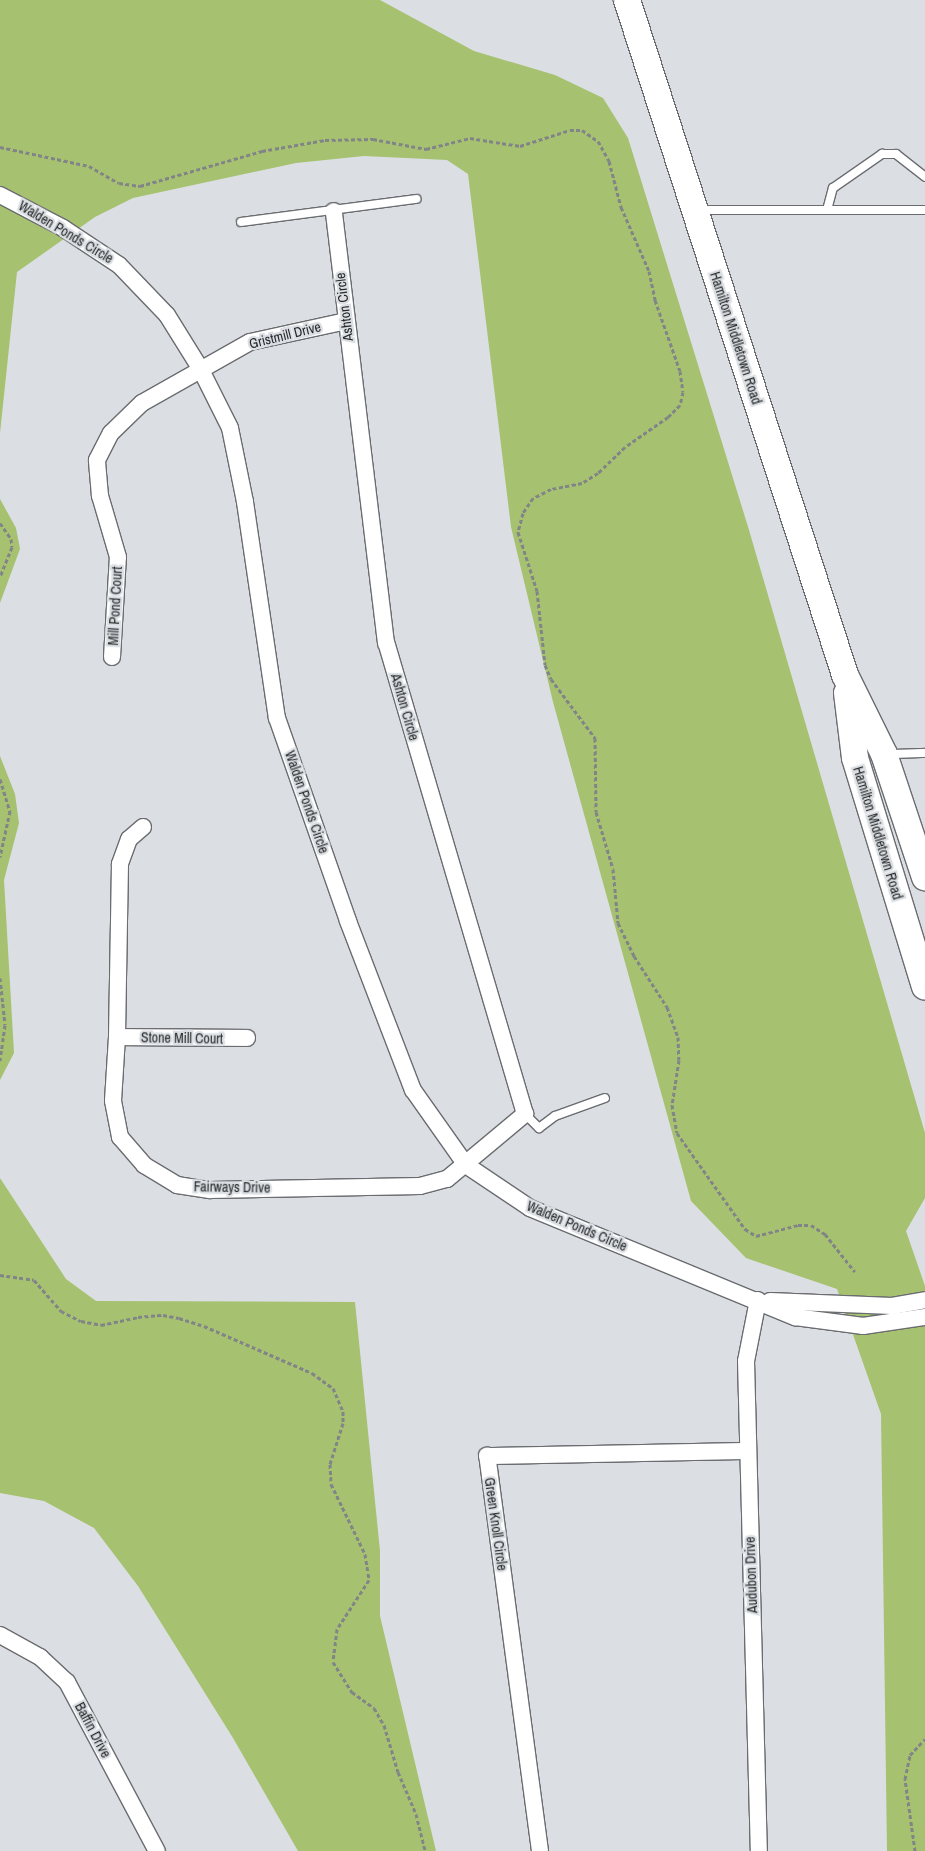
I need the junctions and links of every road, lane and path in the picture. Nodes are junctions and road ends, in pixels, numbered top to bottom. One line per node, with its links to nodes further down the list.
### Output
1 (627, 0): 7 (highway, Hamilton Middletown Road)
2 (0, 147): 31 (path)
3 (925, 177): 8 (lane)
4 (0, 194): 12 (street, Walden Ponds Circle)
5 (416, 199): 6 (lane)
6 (334, 210): 10 (lane); 11 (street, Ashton Circle)
7 (695, 210): 8 (lane); 16 (highway, Hamilton Middletown Road)
8 (827, 210): 9 (lane)
9 (925, 210)
10 (241, 222)
11 (346, 321): 12 (street, Gristmill Drive); 29 (street, Ashton Circle)
12 (200, 368): 15 (street, Mill Pond Court); 30 (street, Walden Ponds Circle)
13 (0, 524): 14 (path)
14 (0, 577)
15 (112, 657)
16 (845, 675): 18 (highway, Hamilton Middletown Road); 24 (highway, Hamilton Middletown Road)
17 (925, 753): 18 (lane)
18 (884, 754): 22 (highway, Hamilton Middletown Road)
19 (0, 778): 21 (path)
20 (143, 827): 25 (street, Fairways Drive)
21 (0, 857)
22 (925, 877)
23 (0, 978): 27 (path)
24 (925, 987)
25 (117, 1037): 26 (street, Stone Mill Court); 30 (street, Fairways Drive)
26 (247, 1038)
27 (0, 1061)
28 (606, 1098): 29 (lane)
29 (525, 1114): 30 (street)
30 (466, 1164): 33 (street, Walden Ponds Circle)
31 (855, 1272)
32 (0, 1275): 40 (path)
33 (758, 1300): 34 (street, Walden Ponds Circle); 35 (street, Walden Ponds Circle); 36 (street, Audubon Drive)
34 (925, 1300)
35 (925, 1317)
36 (748, 1450): 41 (street, Green Knoll Circle); 42 (street, Audubon Drive)
37 (0, 1635): 39 (street, Baffin Drive)
38 (925, 1739): 43 (path)
39 (157, 1851)
40 (425, 1851)
41 (540, 1851)
42 (758, 1851)
43 (915, 1851)

